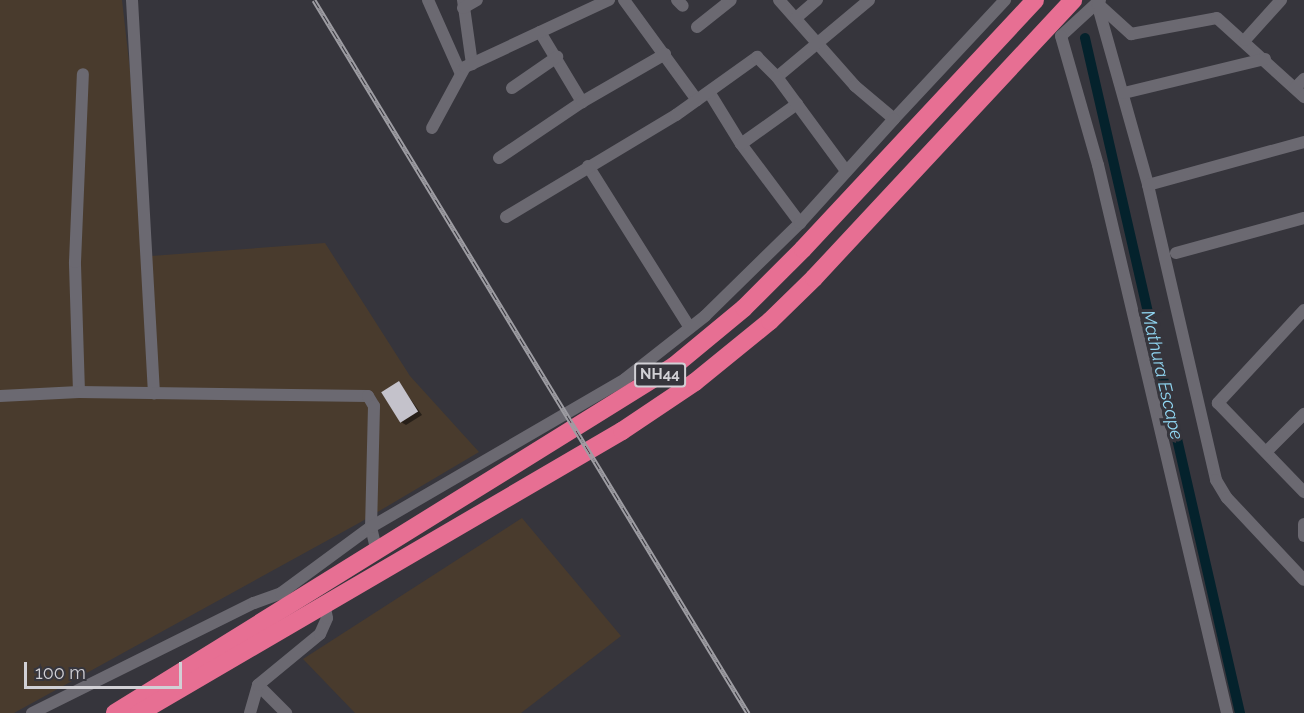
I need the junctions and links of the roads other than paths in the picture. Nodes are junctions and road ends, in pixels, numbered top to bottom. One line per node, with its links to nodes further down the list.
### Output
1 (132, 0): 51 (street)
2 (428, 0): 25 (street)
3 (477, 0): 15 (street)
4 (609, 0): 18 (street)
5 (624, 0): 21 (street)
6 (731, 0): 17 (street)
7 (779, 0): 16 (street)
8 (817, 0): 16 (street)
9 (869, 0): 20 (street)
10 (1005, 0): 36 (street)
11 (1035, 0): 59 (highway, NH44)
12 (1073, 0): 61 (highway, NH44)
13 (1281, 0): 19 (street)
14 (1099, 1): 19 (street); 31 (street); 69 (street)
15 (463, 4): 24 (street)
16 (796, 18): 20 (street)
17 (697, 27)
18 (540, 32): 22 (street); 24 (street)
19 (1245, 40): 23 (street)
20 (818, 42): 27 (street); 36 (street)
21 (665, 54): 33 (street); 34 (street)
22 (556, 57): 29 (street); 34 (street)
23 (1265, 59): 31 (street); 32 (street)
24 (472, 64): 25 (street)
25 (460, 72): 37 (street)
26 (83, 74): 50 (street)
27 (777, 77): 30 (street); 35 (street)
28 (1304, 78): 32 (street)
29 (512, 88)
30 (709, 92): 33 (street); 39 (street)
31 (1124, 93): 43 (street)
32 (1299, 93)
33 (697, 100): 41 (street)
34 (582, 102): 40 (street)
35 (797, 104): 39 (street); 42 (street)
36 (894, 119): 42 (street)
37 (432, 128)
38 (1304, 142): 43 (street)
39 (741, 144): 46 (street)
40 (499, 158)
41 (588, 166): 44 (street); 49 (street)
42 (846, 171): 46 (street)
43 (1148, 185): 60 (street)
44 (506, 217)
45 (1304, 218): 47 (street)
46 (800, 223): 49 (street)
47 (1176, 253)
48 (1304, 310): 54 (street)
49 (690, 328): 57 (street)
50 (80, 392): 51 (street); 52 (street)
51 (154, 393): 57 (street)
52 (0, 396)
53 (1304, 414): 54 (street)
54 (1266, 452): 55 (street)
55 (1304, 492)
56 (1304, 524): 58 (street)
57 (371, 527): 59 (street); 64 (street)
58 (1304, 536)
59 (376, 548): 62 (highway, NH44)
60 (1304, 579)
61 (324, 603): 62 (highway, NH44); 63 (street)
62 (211, 662): 65 (highway, NH44); 66 (highway, NH44)
63 (258, 685): 67 (street); 68 (street)
64 (33, 713)
65 (115, 713)
66 (139, 713)
67 (249, 713)
68 (286, 713)
69 (1227, 713)

